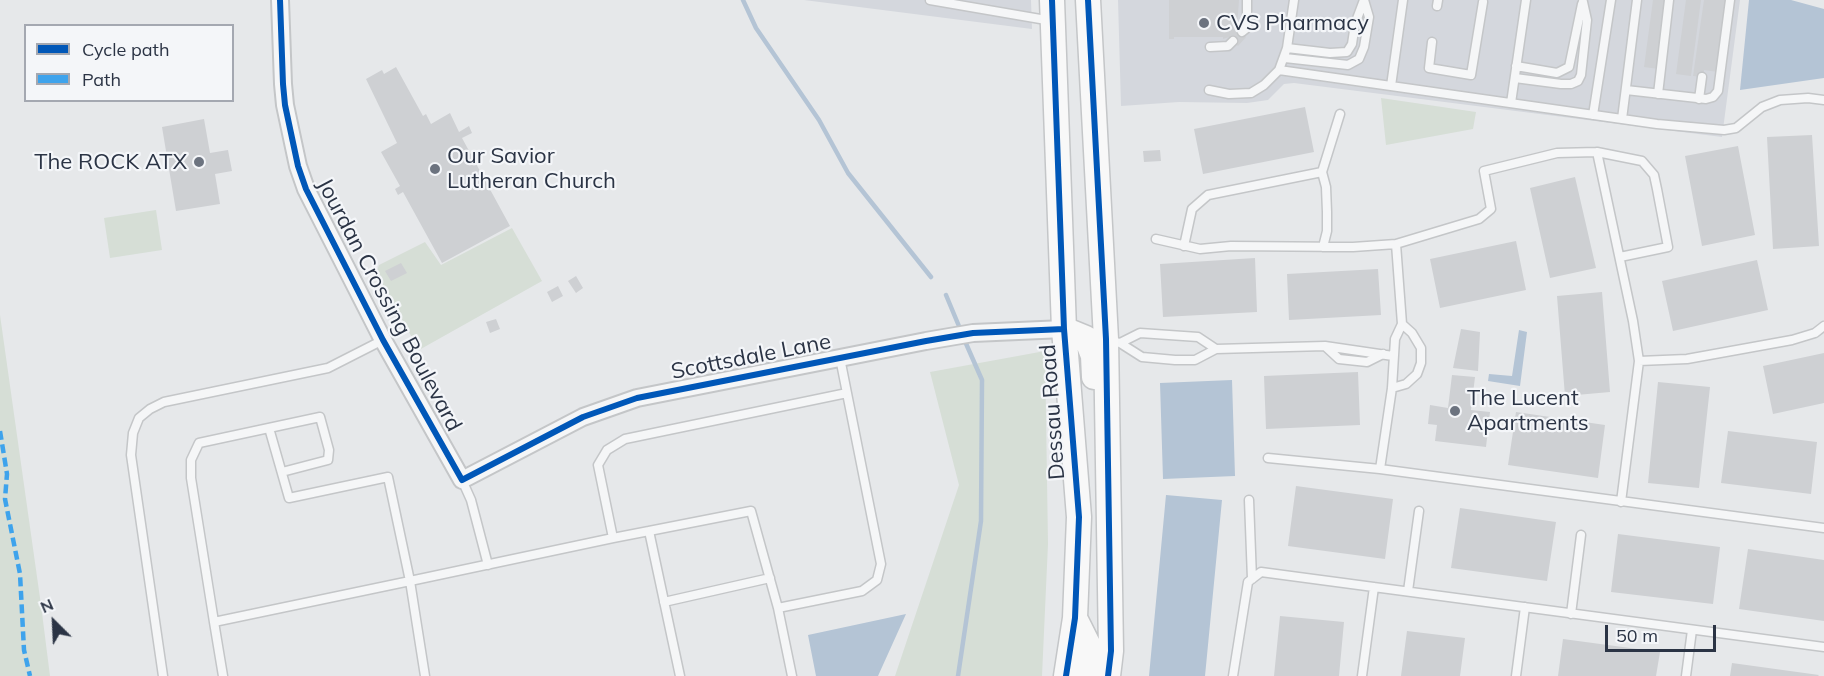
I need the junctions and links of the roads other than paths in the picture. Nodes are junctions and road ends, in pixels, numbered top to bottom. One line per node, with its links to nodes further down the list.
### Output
1 (280, 0): 48 (street, Jourdan Crossing Boulevard)
2 (930, 0): 15 (lane)
3 (1088, 0): 49 (main road)
4 (1246, 0): 17 (lane)
5 (1294, 0): 21 (lane)
6 (1364, 0): 21 (lane); 22 (lane)
7 (1404, 0): 27 (lane)
8 (1526, 0): 23 (lane)
9 (1611, 0): 35 (lane)
10 (1637, 0): 29 (lane)
11 (1669, 0): 30 (lane)
12 (1730, 0): 31 (lane)
13 (1583, 1): 23 (lane); 26 (lane)
14 (1483, 2): 19 (lane)
15 (986, 5): 16 (lane)
16 (1052, 10): 41 (main road, Dessau Road)
17 (1242, 32)
18 (1233, 41): 20 (lane)
19 (1432, 42)
20 (1210, 47)
21 (1287, 48): 22 (lane)
22 (1285, 58): 24 (lane)
23 (1516, 66): 26 (lane)
24 (1279, 70): 27 (lane); 28 (lane)
25 (1702, 77): 31 (lane)
26 (1515, 78): 33 (lane)
27 (1391, 86): 33 (lane)
28 (1209, 90)
29 (1626, 90): 30 (lane); 36 (lane)
30 (1659, 94): 31 (lane)
31 (1699, 99)
32 (1824, 100): 36 (lane)
33 (1511, 103): 35 (lane)
34 (1340, 114): 38 (lane)
35 (1593, 115): 36 (lane)
36 (1622, 119)
37 (1597, 152): 40 (lane); 44 (lane); 44 (lane)
38 (1322, 172): 42 (lane); 43 (lane)
39 (1156, 239): 42 (lane)
40 (1396, 243): 43 (lane); 45 (lane)
41 (1061, 245): 47 (main road, Dessau Road); 49 (main road)
42 (1184, 246): 43 (lane)
43 (1323, 247)
44 (1620, 257): 53 (lane)
45 (1402, 324): 51 (lane); 54 (lane)
46 (1824, 326): 53 (lane)
47 (1064, 329): 52 (street, Scottsdale Lane); 57 (main road); 79 (main road, Dessau Road)
48 (383, 340): 61 (street, Jourdan Crossing Boulevard); 83 (lane)
49 (1113, 341): 50 (lane); 50 (lane); 57 (main road)
50 (1216, 349): 51 (lane)
51 (1393, 356): 54 (lane)
52 (840, 357): 55 (lane); 61 (street, Scottsdale Lane)
53 (1639, 361): 63 (lane)
54 (1392, 388): 59 (lane)
55 (847, 393): 68 (lane); 77 (lane)
56 (269, 428): 60 (lane); 60 (lane); 80 (lane)
57 (1107, 429): 90 (main road)
58 (1268, 458): 59 (lane)
59 (1380, 469): 63 (lane)
60 (282, 472): 72 (lane)
61 (462, 480): 69 (lane)
62 (1249, 500): 71 (lane)
63 (1621, 502): 65 (lane)
64 (1419, 511): 74 (lane)
65 (1824, 528)
66 (649, 531): 68 (lane); 70 (lane); 75 (lane)
67 (1581, 535): 78 (lane)
68 (613, 538): 69 (lane)
69 (488, 565): 72 (lane)
70 (770, 578): 75 (lane); 77 (lane)
71 (1252, 579): 73 (lane); 91 (lane)
72 (410, 581): 80 (lane); 85 (lane)
73 (1374, 587): 74 (lane); 92 (lane)
74 (1408, 591): 76 (lane)
75 (664, 602): 86 (lane)
76 (1525, 607): 78 (lane); 93 (lane)
77 (778, 608): 87 (lane)
78 (1571, 614): 81 (lane)
79 (1075, 618): 88 (main road, Dessau Road); 89 (main road)
80 (214, 622): 84 (lane)
81 (1692, 630): 82 (lane); 94 (lane)
82 (1824, 647)
83 (163, 676)
84 (223, 676)
85 (425, 676)
86 (680, 676)
87 (792, 676)
88 (1066, 676)
89 (1084, 676)
90 (1108, 676)
91 (1233, 676)
92 (1362, 676)
93 (1516, 676)
94 (1686, 676)

